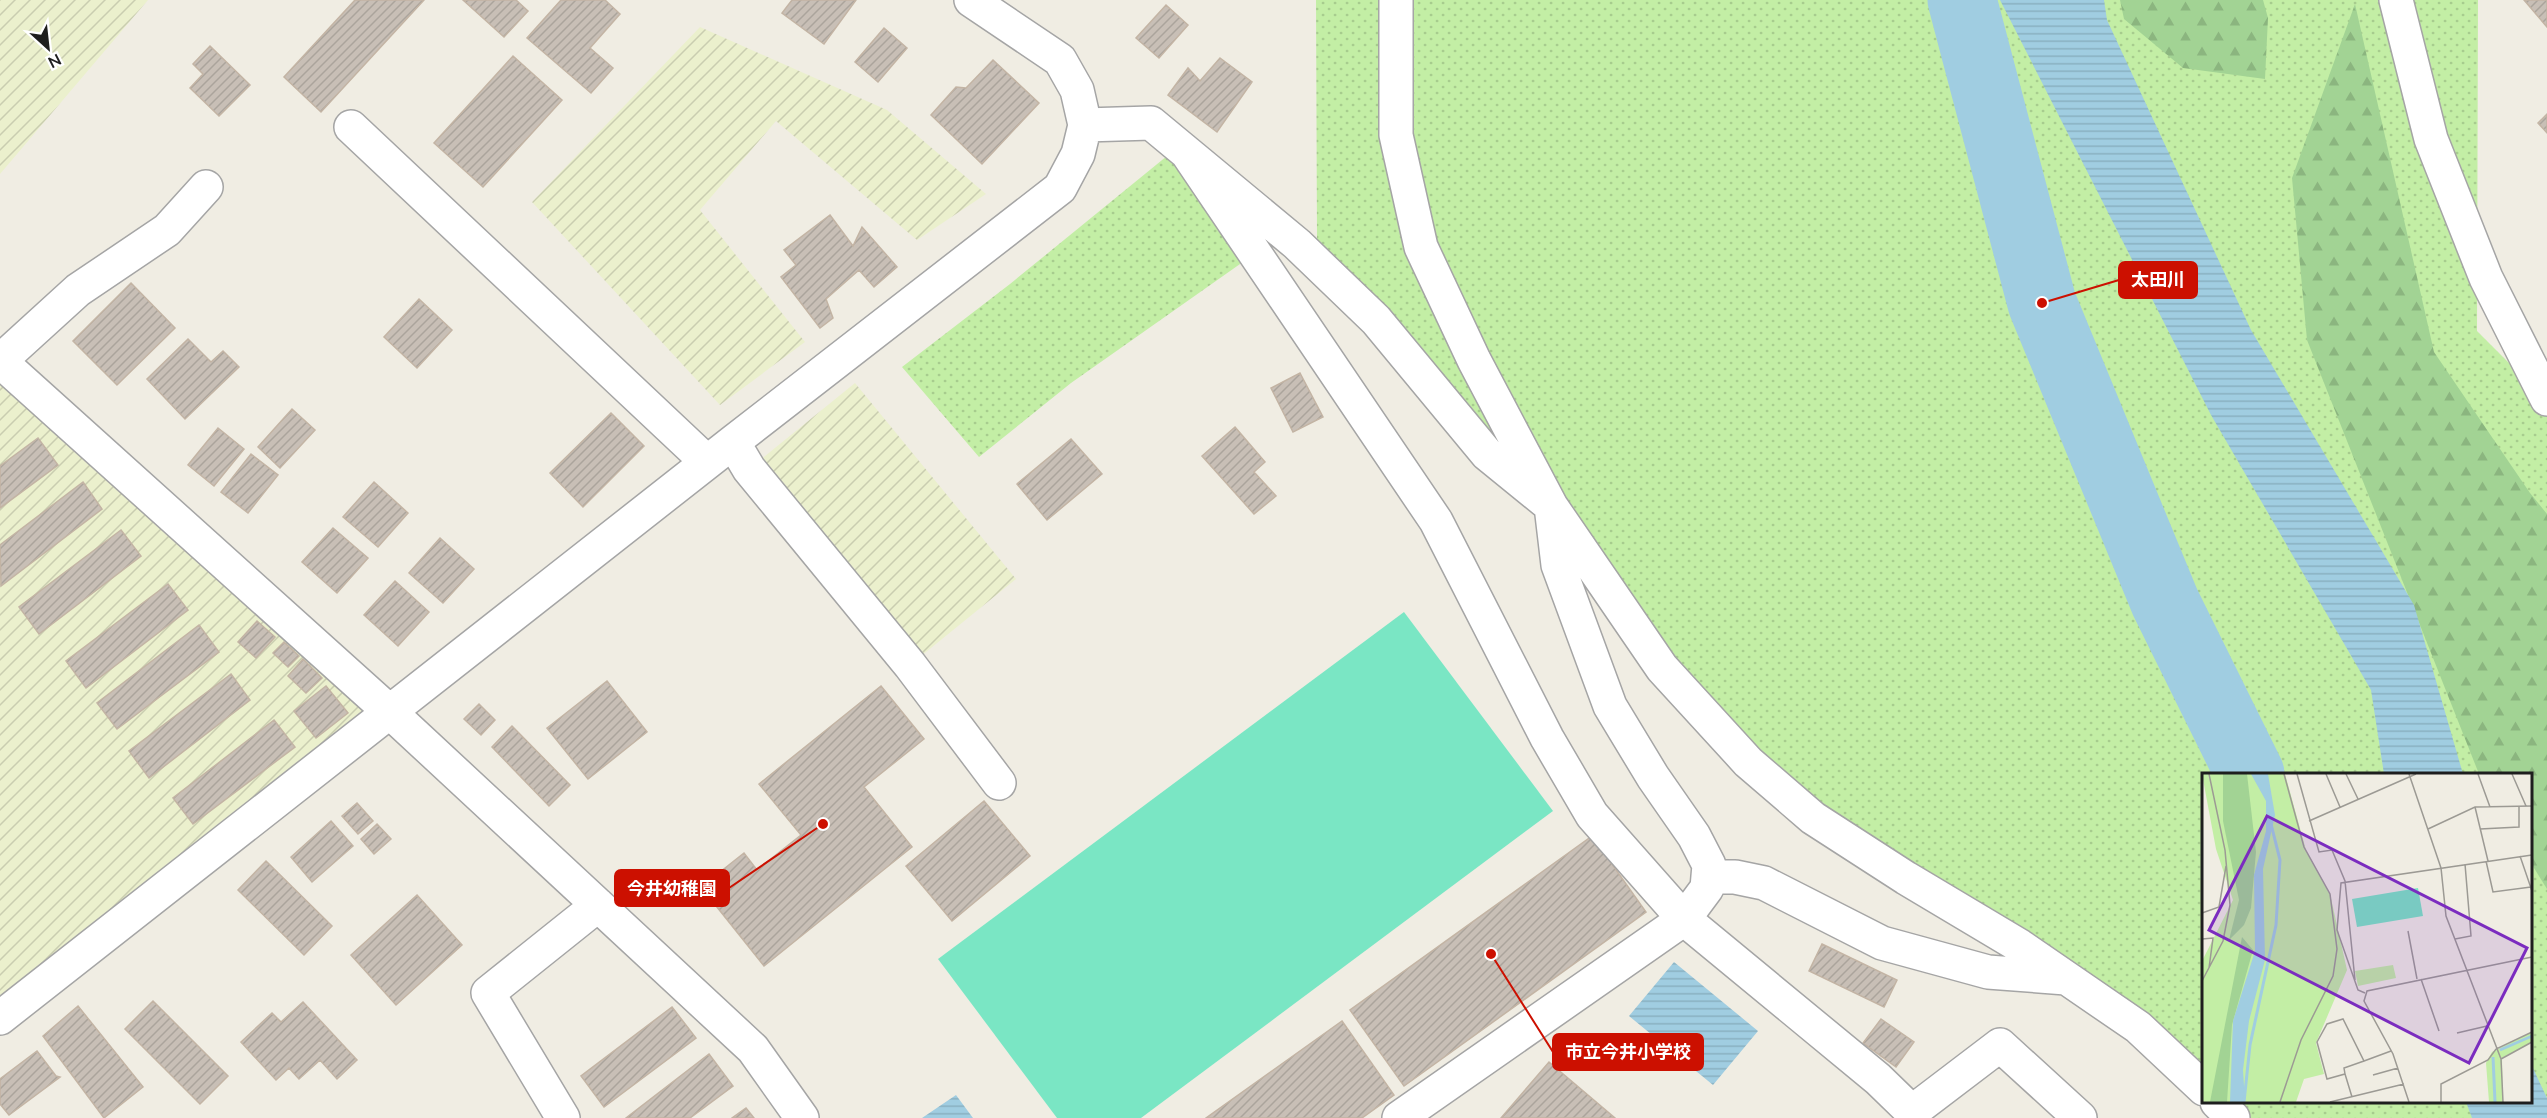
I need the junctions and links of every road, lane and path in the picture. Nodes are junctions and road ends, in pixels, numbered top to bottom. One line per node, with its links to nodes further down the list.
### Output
1 (971, 0): 4 (street)
2 (1396, 0): 12 (street)
3 (2396, 0): 9 (street)
4 (1084, 125): 6 (street); 10 (street)
5 (351, 127): 11 (street)
6 (1187, 153): 12 (street); 17 (street)
7 (206, 187): 8 (street)
8 (0, 361): 13 (street)
9 (2547, 399)
10 (732, 442): 11 (street); 14 (street)
11 (707, 462): 13 (street)
12 (1551, 507): 15 (street); 18 (street)
13 (391, 713): 16 (street); 19 (street)
14 (999, 783)
15 (1708, 877): 17 (street); 18 (street)
16 (598, 905): 22 (street); 23 (street)
17 (1684, 920): 24 (street); 25 (street)
18 (2068, 978): 20 (street)
19 (0, 1018)
20 (2202, 1087)
21 (2219, 1103): 26 (street)
22 (563, 1118)
23 (802, 1118)
24 (1399, 1118)
25 (2080, 1118)
26 (2233, 1118)

